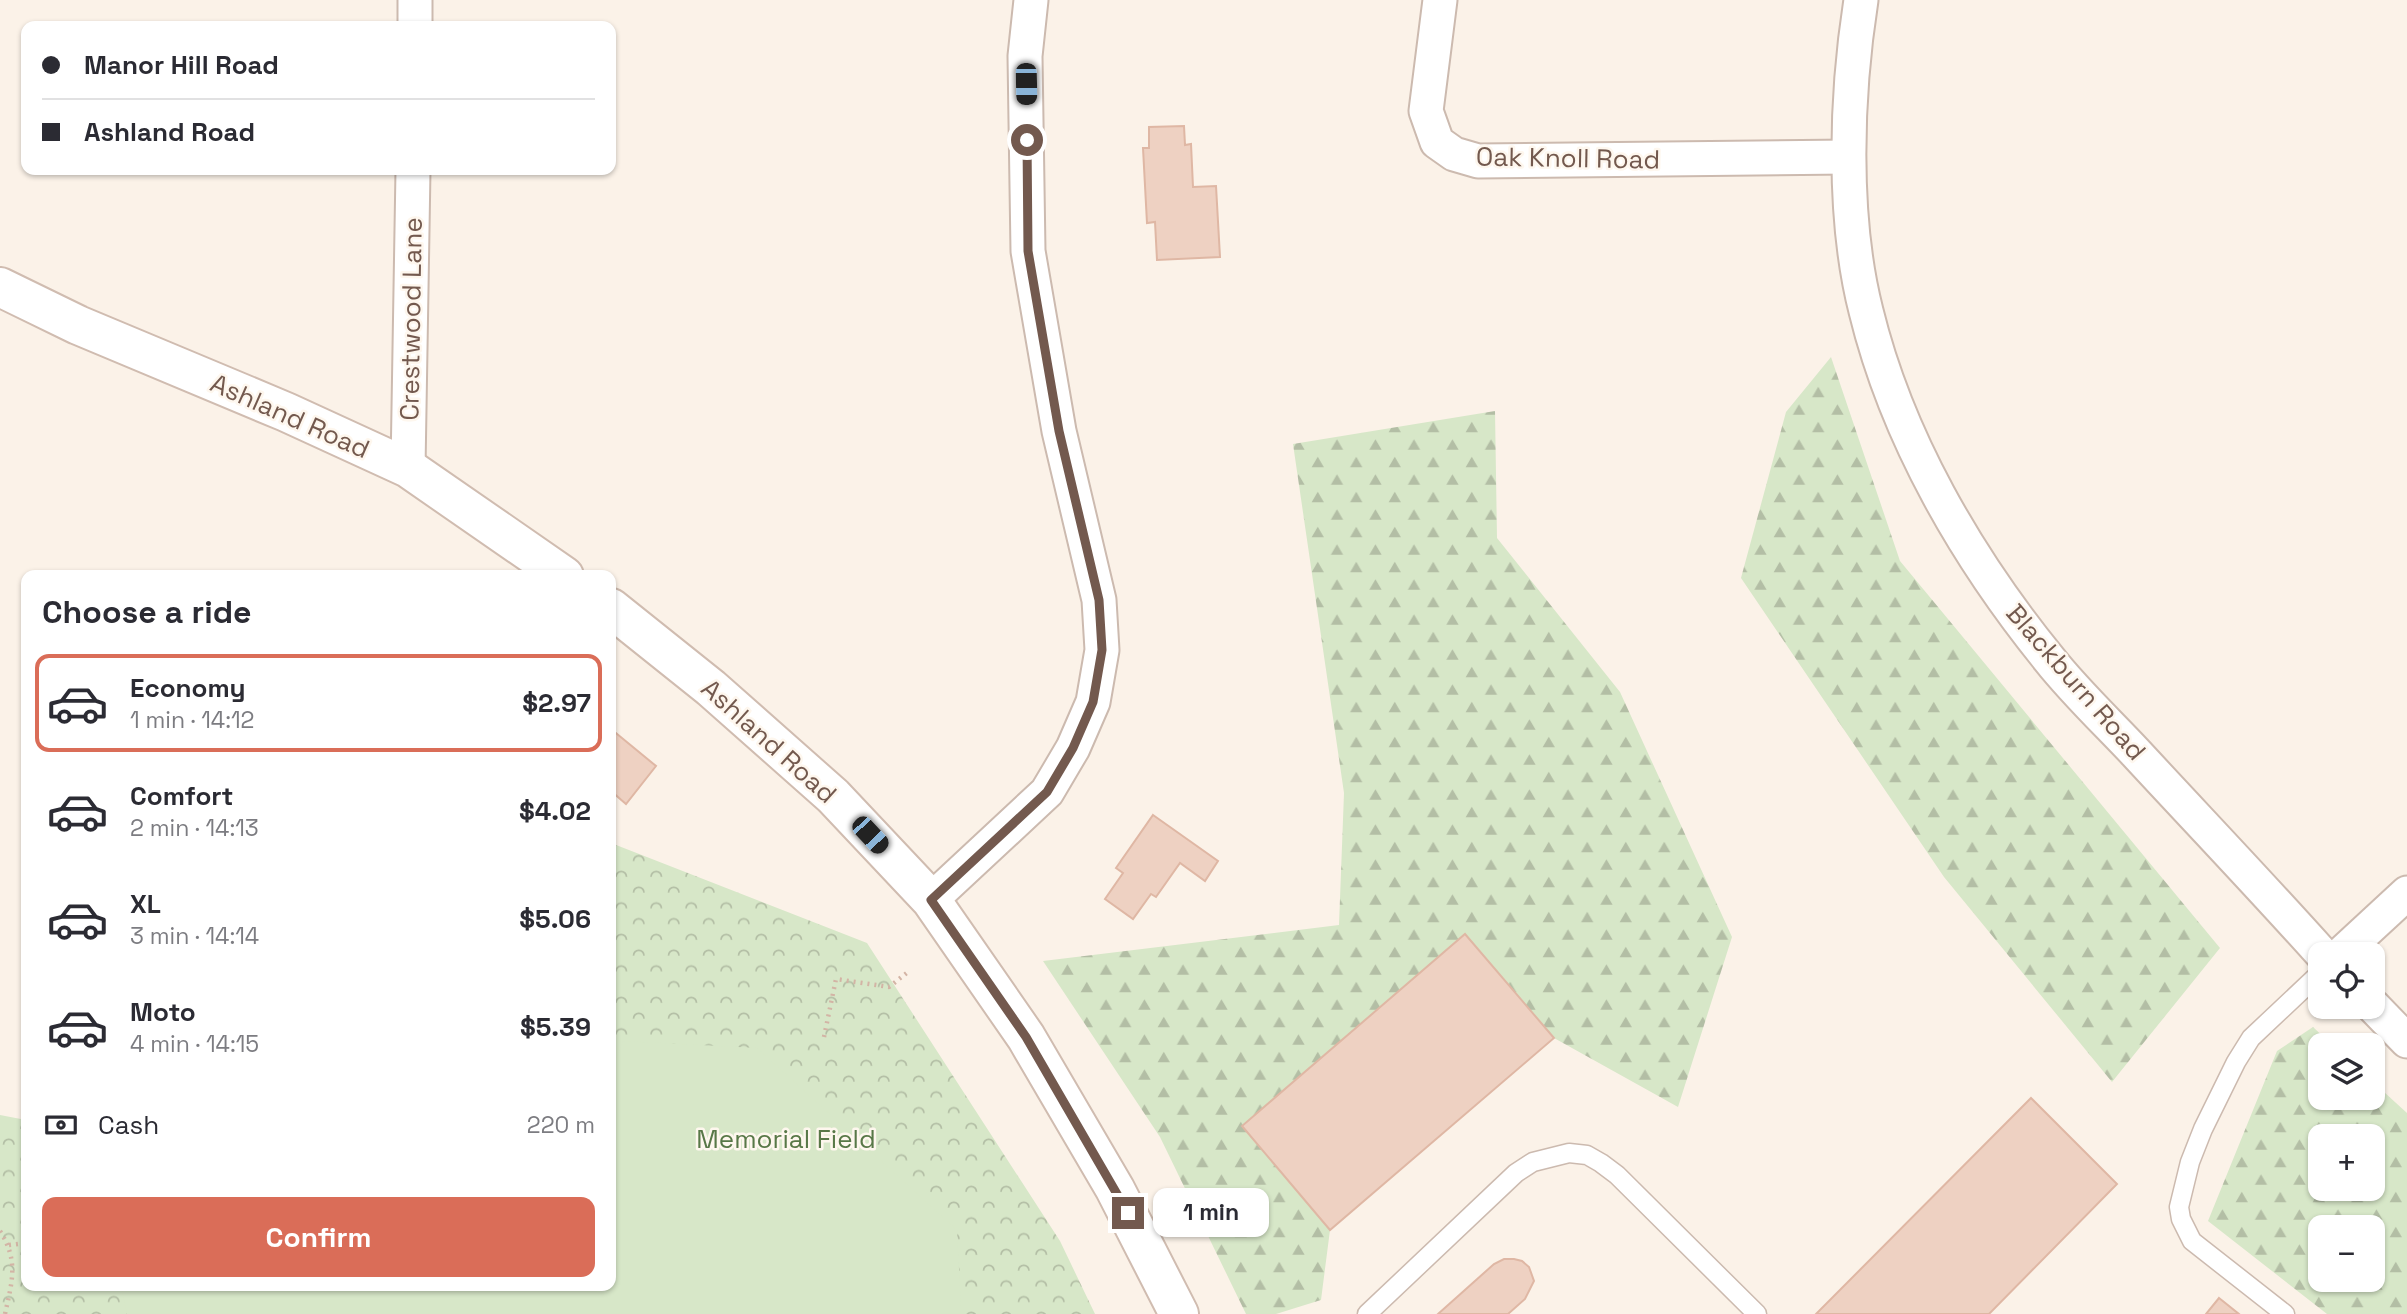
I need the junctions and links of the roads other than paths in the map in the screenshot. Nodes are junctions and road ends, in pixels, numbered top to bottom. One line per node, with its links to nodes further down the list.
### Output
1 (415, 0): 5 (street)
2 (1031, 0): 13 (street)
3 (1440, 0): 6 (street, Oak Knoll Road)
4 (1861, 0): 6 (street, Blackburn Road)
5 (415, 21)
6 (1848, 157): 14 (street, Blackburn Road)
7 (413, 175): 9 (street, Crestwood Lane)
8 (0, 287): 9 (street, Ashland Road)
9 (408, 468): 10 (street, Ashland Road)
10 (555, 570)
11 (616, 612): 13 (street, Ashland Road)
12 (2407, 893): 15 (street)
13 (931, 900): 19 (street, Ashland Road)
14 (2311, 942)
15 (2354, 942)
16 (2308, 984): 22 (lane)
17 (2385, 1018): 18 (street)
18 (2407, 1041)
19 (1179, 1314)
20 (1367, 1314): 21 (lane)
21 (1757, 1314)
22 (2285, 1314)

